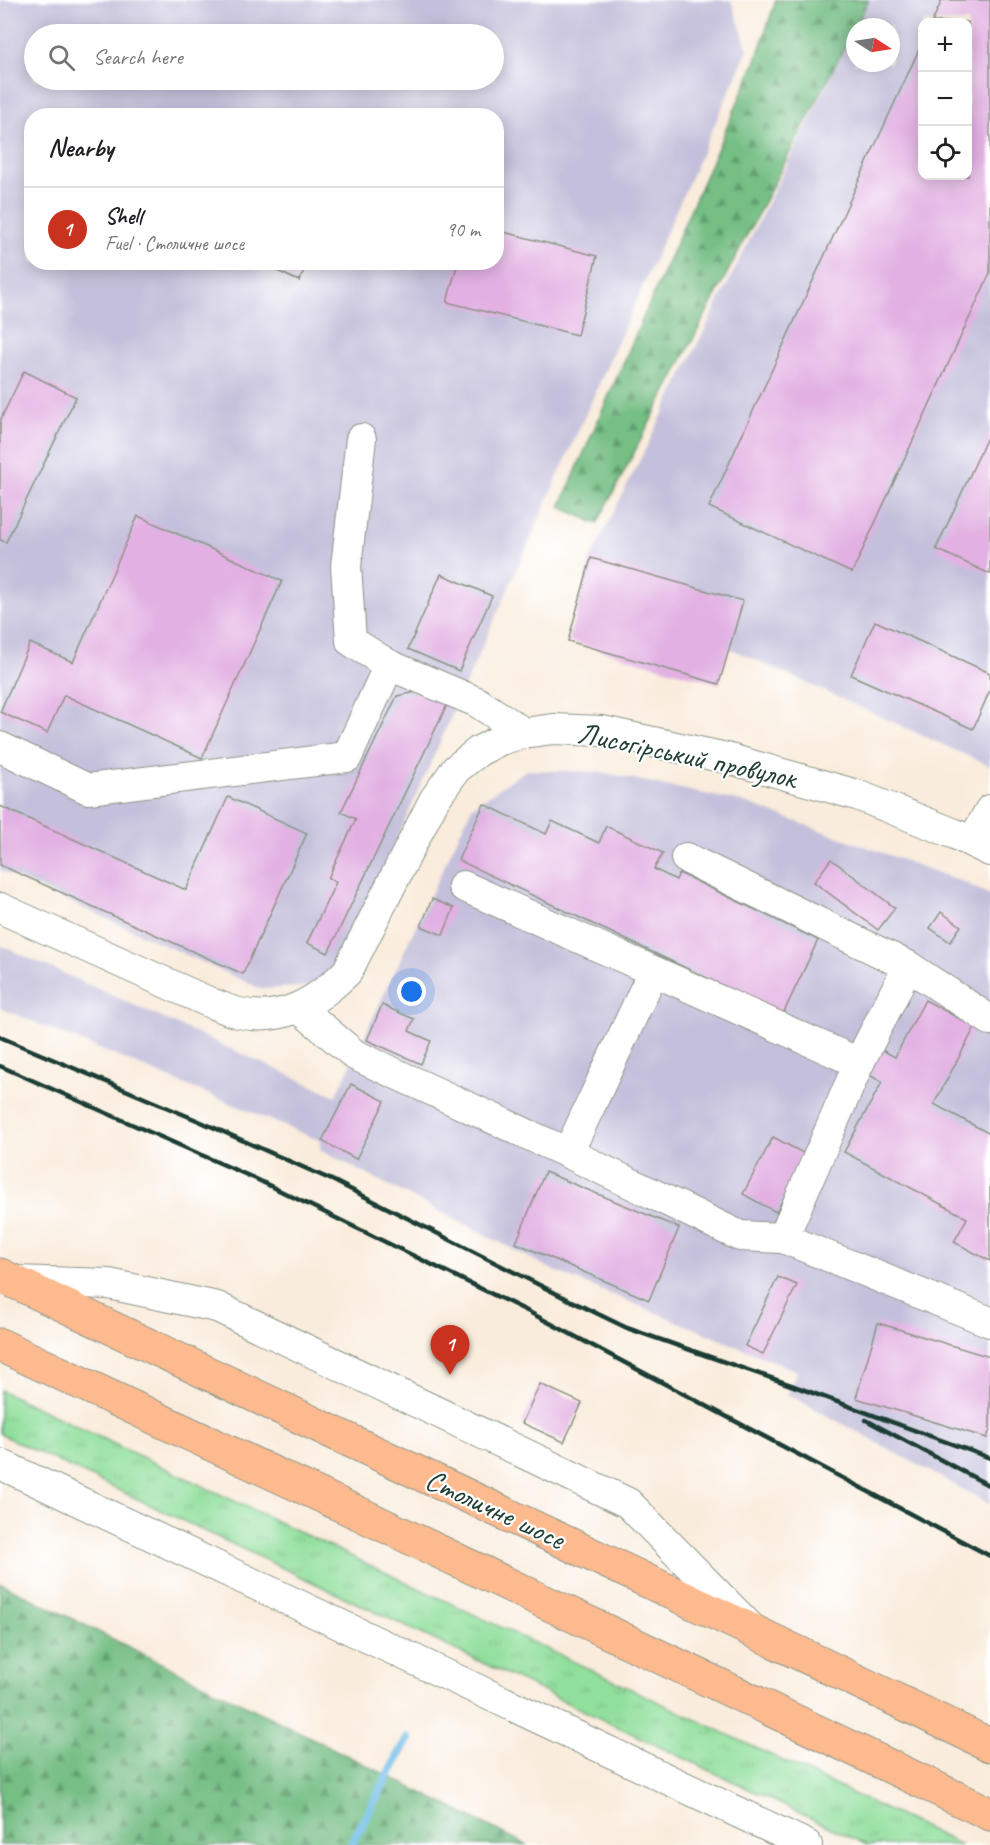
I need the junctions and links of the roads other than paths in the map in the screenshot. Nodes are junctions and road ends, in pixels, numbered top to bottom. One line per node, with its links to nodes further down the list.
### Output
1 (361, 439): 2 (street)
2 (388, 664): 3 (street); 4 (street)
3 (524, 733): 6 (street, Лисогірський провулок); 12 (street, Лисогірський провулок)
4 (0, 747)
5 (990, 810): 6 (street)
6 (981, 847)
7 (687, 858): 10 (street)
8 (464, 886): 11 (street)
9 (0, 908): 12 (street)
10 (908, 966): 13 (street); 14 (street)
11 (653, 972): 14 (street); 15 (street)
12 (299, 1008): 15 (street)
13 (990, 1020)
14 (859, 1063): 16 (street)
15 (568, 1153): 16 (street)
16 (783, 1238): 18 (street)
17 (7, 1278): 21 (highway, Столичне шосе); 21 (street)
18 (990, 1322)
19 (0, 1346): 23 (highway, Столичне шосе)
20 (0, 1464): 24 (street)
21 (753, 1631): 22 (highway, Столичне шосе)
22 (990, 1745)
23 (990, 1814)
24 (807, 1845)

